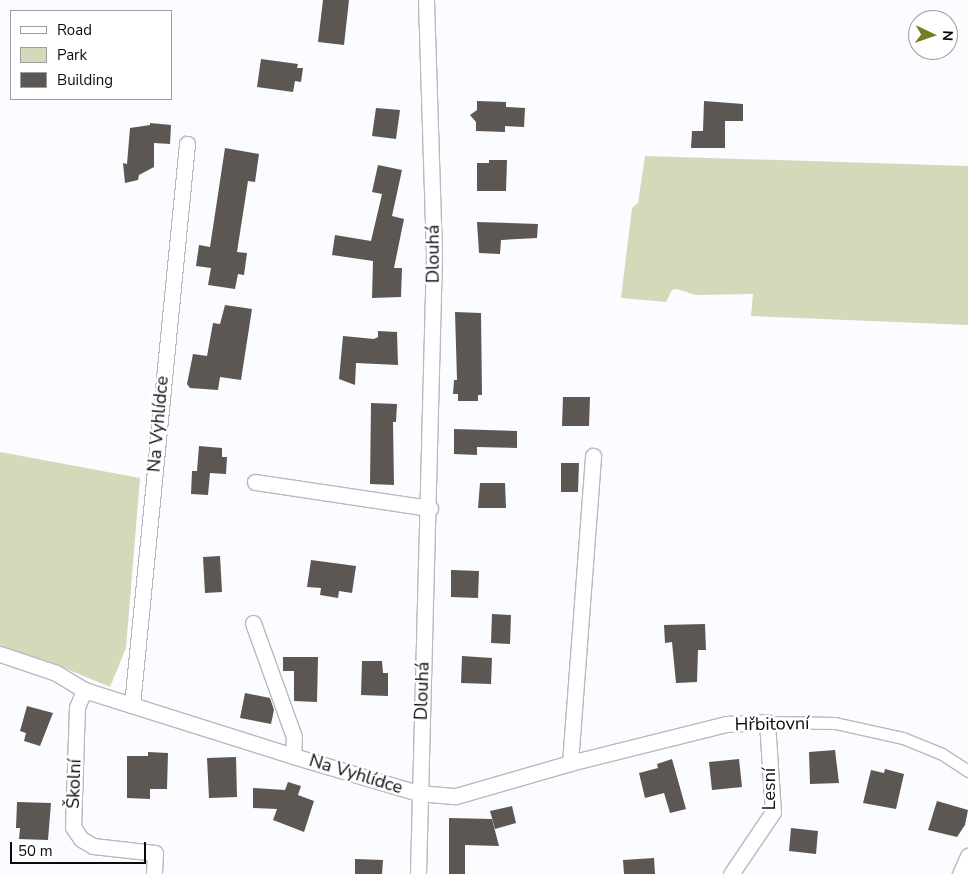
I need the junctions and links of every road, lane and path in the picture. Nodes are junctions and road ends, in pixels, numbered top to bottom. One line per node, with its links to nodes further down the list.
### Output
1 (426, 0): 5 (street, Dlouhá)
2 (187, 144): 9 (street, Na Vyhlídce)
3 (593, 456): 12 (street)
4 (255, 482): 5 (street)
5 (430, 508): 14 (street, Dlouhá)
6 (254, 623): 11 (street, Na Vyhlídce)
7 (0, 654): 8 (street, Na Vyhlídce)
8 (84, 690): 9 (street, Na Vyhlídce); 16 (street, Školní)
9 (132, 705): 11 (street, Na Vyhlídce)
10 (767, 722): 12 (street, Hřbitovní); 13 (street, Hřbitovní); 18 (street, Lesní)
11 (293, 756): 14 (street, Na Vyhlídce)
12 (570, 763): 14 (street, Hřbitovní)
13 (968, 771)
14 (418, 793): 17 (street, Dlouhá)
15 (968, 856): 19 (street)
16 (154, 874)
17 (418, 874)
18 (731, 874)
19 (960, 874)

